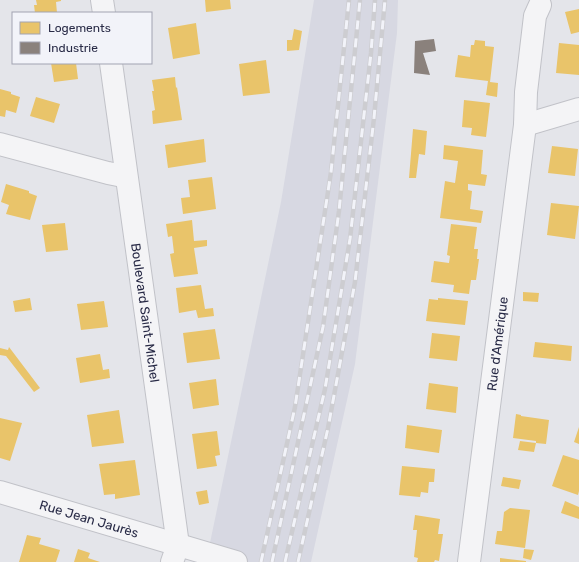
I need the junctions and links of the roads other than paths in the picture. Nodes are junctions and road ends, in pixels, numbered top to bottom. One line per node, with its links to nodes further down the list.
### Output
1 (102, 0): 3 (street)
2 (537, 10): 6 (street, Rue d'Amérique)
3 (104, 12)
4 (111, 64): 8 (street, Boulevard Saint-Michel)
5 (579, 109): 6 (street)
6 (525, 125): 12 (street, Rue d'Amérique)
7 (0, 144): 8 (street)
8 (126, 174): 10 (street, Boulevard Saint-Michel)
9 (0, 492): 10 (street, Rue Jean Jaurès)
10 (175, 553): 11 (street, Rue Jean Jaurès)
11 (236, 562)
12 (469, 562)

